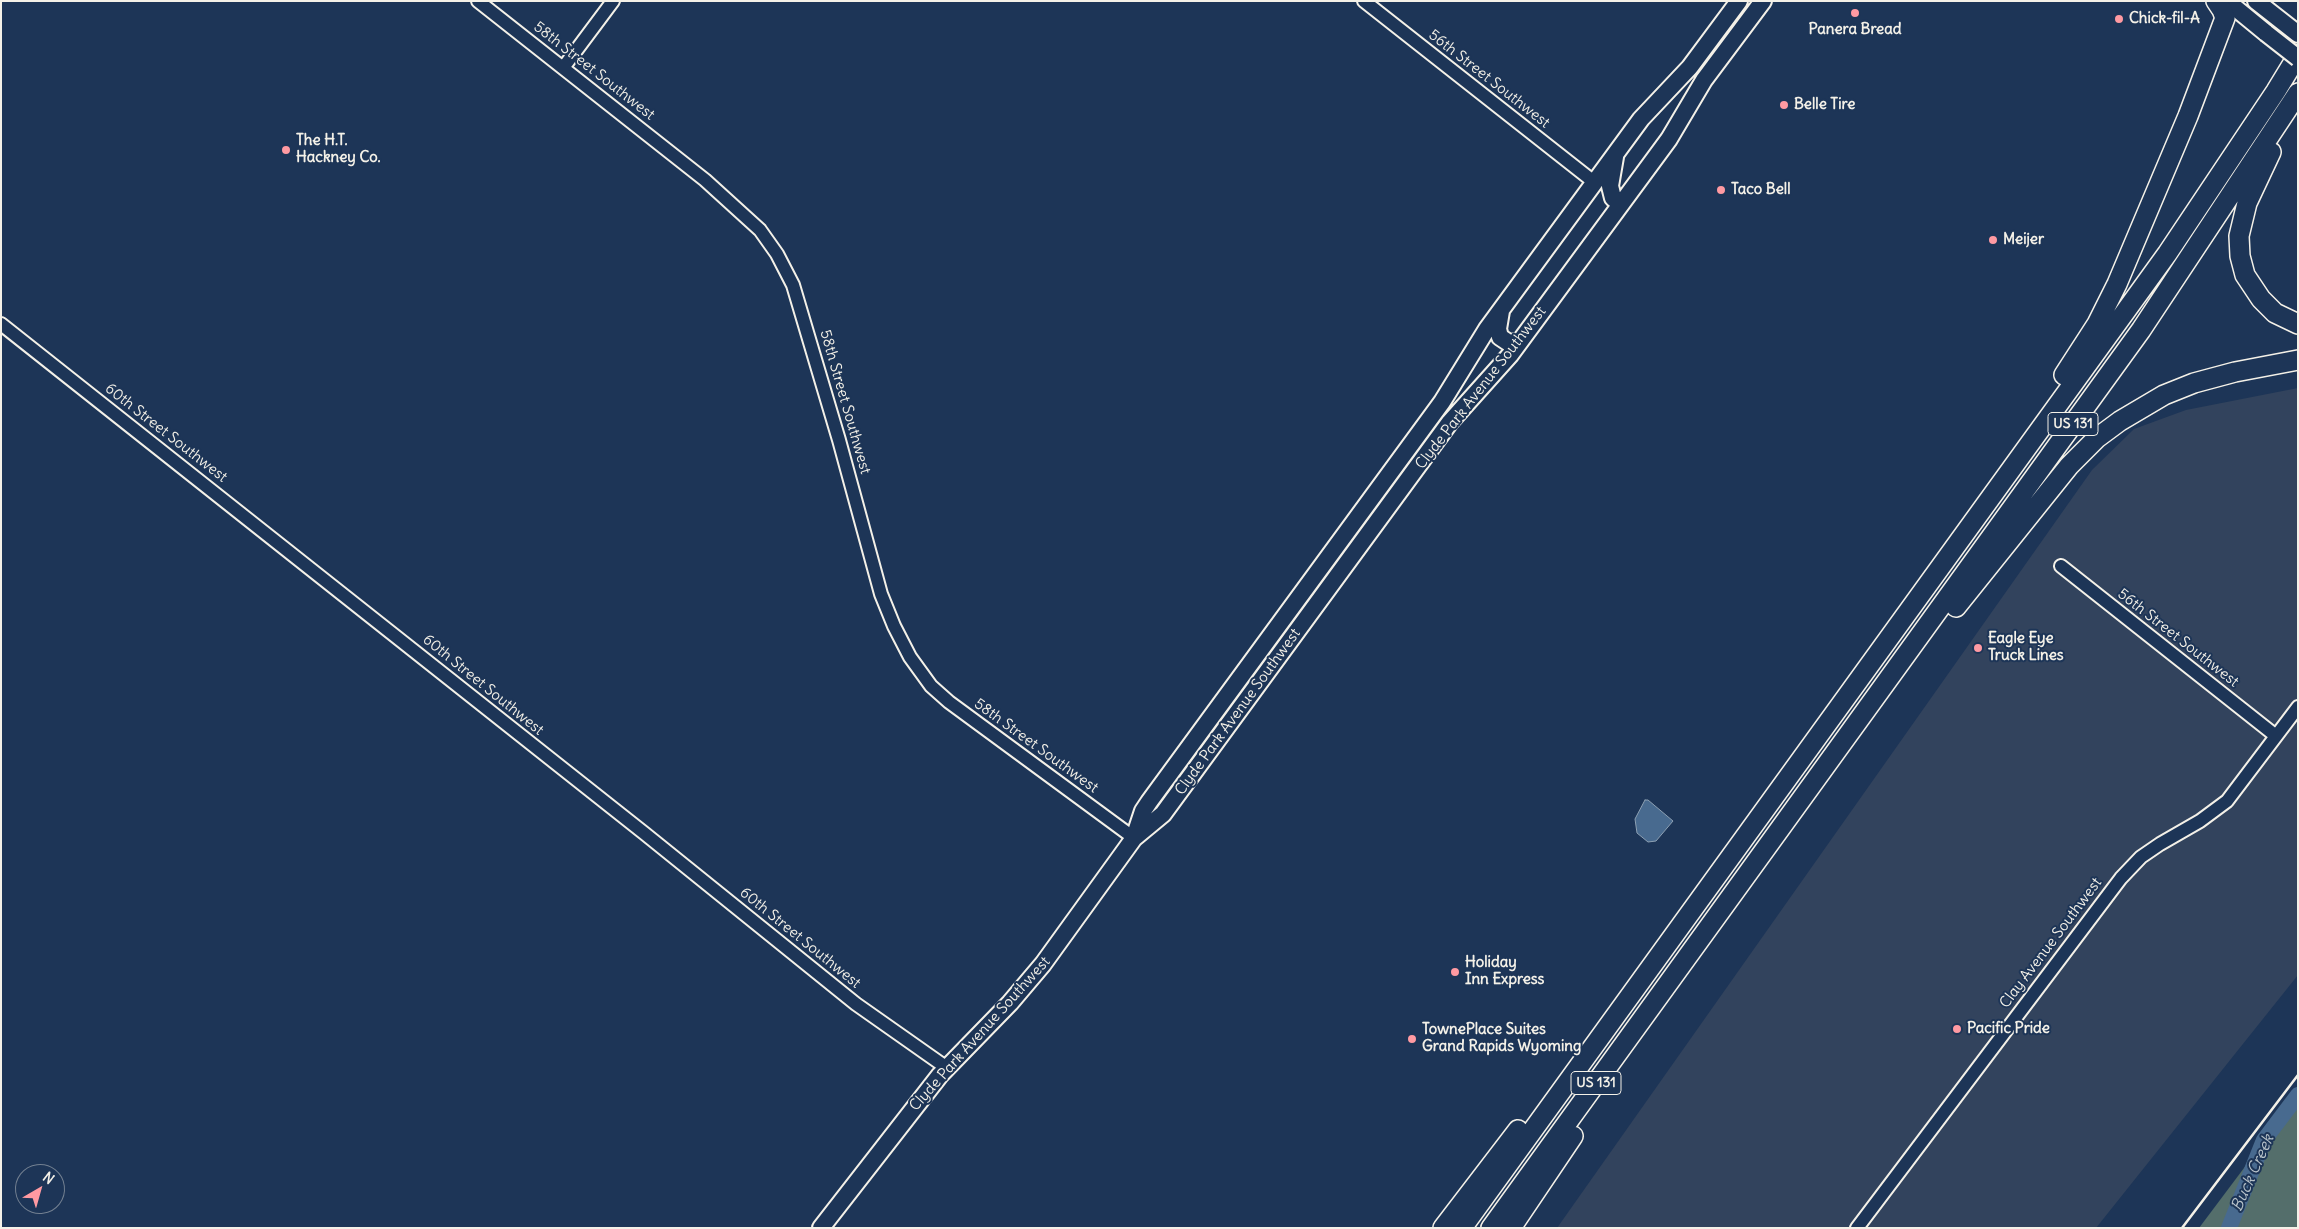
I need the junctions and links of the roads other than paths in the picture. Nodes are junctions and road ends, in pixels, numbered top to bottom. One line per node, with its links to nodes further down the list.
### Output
1 (478, 1): 12 (street, 58th Street Southwest)
2 (612, 1): 12 (street)
3 (1364, 1): 19 (street, 56th Street Southwest)
4 (1739, 1): 15 (main road, Clyde Park Avenue Southwest)
5 (1763, 1): 17 (main road, Clyde Park Avenue Southwest)
6 (2216, 1): 28 (highway)
7 (2227, 1): 11 (main road, bridge)
8 (2256, 1): 9 (main road)
9 (2298, 34)
10 (2298, 48): 13 (highway)
11 (2298, 57): 13 (highway, US 131)
12 (563, 68): 34 (street, 58th Street Southwest)
13 (2276, 91): 28 (highway, US 131)
14 (2298, 93): 32 (highway, US 131)
15 (1660, 97): 17 (main road); 18 (main road, Clyde Park Avenue Southwest)
16 (2298, 100): 23 (highway)
17 (1669, 139): 20 (main road, Clyde Park Avenue Southwest)
18 (1615, 155): 19 (main road, Clyde Park Avenue Southwest); 20 (main road)
19 (1594, 182): 21 (main road, Clyde Park Avenue Southwest)
20 (1620, 204): 24 (main road, Clyde Park Avenue Southwest)
21 (1502, 309): 24 (main road); 26 (main road, Clyde Park Avenue Southwest)
22 (1, 324): 36 (street, 60th Street Southwest)
23 (2298, 324)
24 (1519, 342): 27 (main road, Clyde Park Avenue Southwest)
25 (2298, 360): 32 (highway)
26 (1416, 437): 27 (main road); 34 (main road, Clyde Park Avenue Southwest)
27 (1418, 468): 34 (main road, Clyde Park Avenue Southwest)
28 (1974, 521): 33 (highway, US 131)
29 (2061, 566): 31 (street, 56th Street Southwest)
30 (2298, 707): 31 (street, Clay Avenue Southwest)
31 (2276, 736): 42 (street, Clay Avenue Southwest)
32 (1839, 749): 35 (highway, US 131)
33 (1753, 827): 38 (highway); 39 (highway, US 131)
34 (1134, 838): 36 (main road, Clyde Park Avenue Southwest)
35 (1701, 939): 40 (highway, US 131); 41 (highway)
36 (947, 1068): 37 (main road, Clyde Park Avenue Southwest)
37 (821, 1228)
38 (1443, 1228)
39 (1462, 1228)
40 (1491, 1228)
41 (1511, 1228)
42 (1857, 1228)

